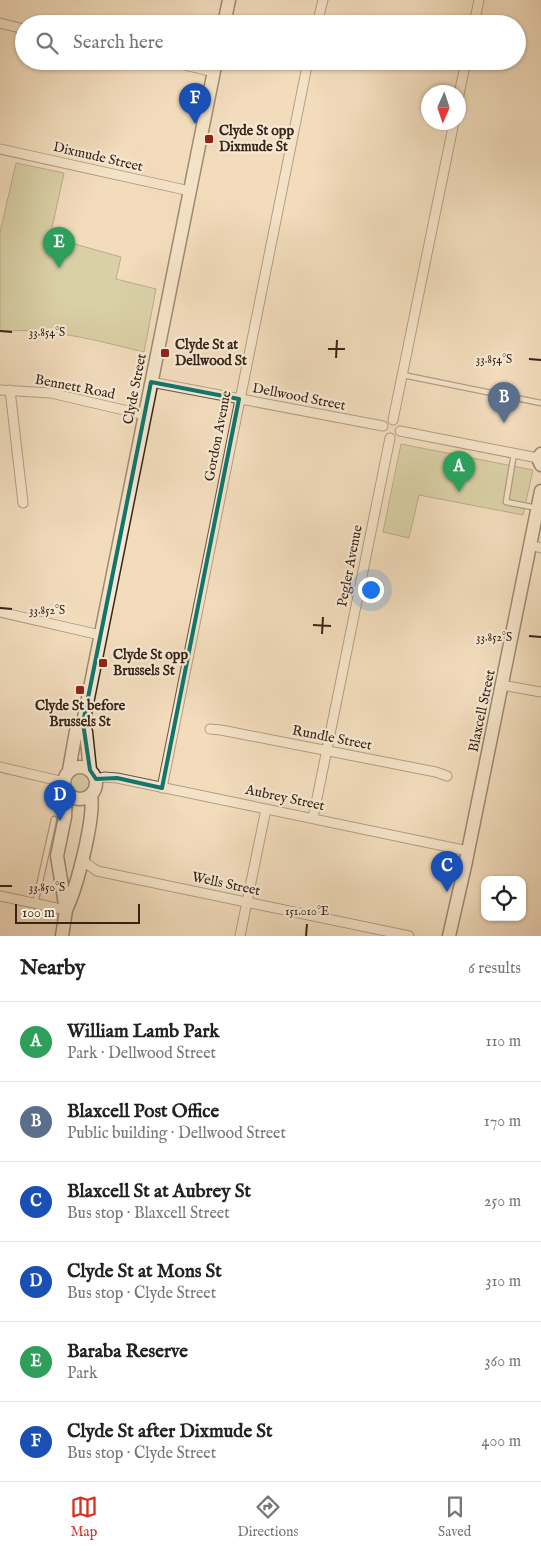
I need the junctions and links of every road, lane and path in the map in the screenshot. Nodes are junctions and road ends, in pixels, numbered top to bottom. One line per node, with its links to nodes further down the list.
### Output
1 (230, 0): 4 (main road)
2 (323, 0): 5 (street)
3 (479, 0): 6 (street)
4 (226, 15)
5 (319, 15)
6 (476, 15)
7 (0, 23): 8 (street)
8 (15, 27)
9 (214, 70): 15 (main road, Clyde Street)
10 (306, 70): 20 (street, Gordon Avenue)
11 (464, 70): 12 (street)
12 (461, 85)
13 (452, 130): 16 (street)
14 (0, 149): 15 (street, Dixmude Street)
15 (190, 191): 17 (main road, Clyde Street)
16 (402, 375): 21 (lane); 23 (street)
17 (151, 382): 20 (street, Dellwood Street); 22 (main road, Clyde Street)
18 (0, 390): 19 (street, Bennett Road)
19 (10, 390): 22 (street, Bennett Road); 30 (street)
20 (239, 399): 24 (street, Dellwood Street); 45 (street, Gordon Avenue)
21 (541, 403)
22 (145, 415): 34 (main road, Clyde Street)
23 (393, 420): 24 (street); 25 (street)
24 (383, 426): 26 (street)
25 (400, 431): 26 (street); 27 (street)
26 (390, 438): 39 (street, Pegler Avenue)
27 (514, 453): 28 (street); 31 (lane)
28 (540, 459)
29 (541, 491): 31 (main road, Blaxcell Street)
30 (23, 503)
31 (537, 508): 32 (main road, Blaxcell Street)
32 (536, 546): 35 (main road, Blaxcell Street)
33 (0, 612): 34 (street)
34 (100, 635): 37 (main road, Clyde Street)
35 (502, 685): 36 (street); 50 (main road, Blaxcell Street)
36 (541, 692)
37 (82, 723): 41 (main road, Clyde Street); 42 (main road, Clyde Street)
38 (210, 729): 39 (street, Rundle Street)
39 (326, 751): 43 (street, Rundle Street); 48 (street, Pegler Avenue)
40 (0, 768): 44 (street)
41 (70, 770): 42 (main road); 44 (main road)
42 (93, 775): 45 (street, Aubrey Street); 46 (main road)
43 (447, 776)
44 (65, 787): 46 (main road); 57 (main road)
45 (162, 788): 47 (street, Aubrey Street)
46 (91, 795): 51 (main road)
47 (266, 809): 48 (street, Aubrey Street); 55 (street)
48 (313, 818): 50 (street, Aubrey Street)
49 (54, 819): 56 (lane)
50 (468, 850): 61 (main road, Blaxcell Street)
51 (82, 857): 52 (street); 53 (main road)
52 (97, 871): 53 (street); 55 (street, Wells Street)
53 (77, 881): 57 (main road)
54 (0, 896): 56 (street)
55 (247, 902): 59 (street); 60 (street, Wells Street)
56 (35, 904): 57 (street)
57 (66, 910): 58 (main road)
58 (62, 936)
59 (240, 936)
60 (409, 936)
61 (449, 936)

